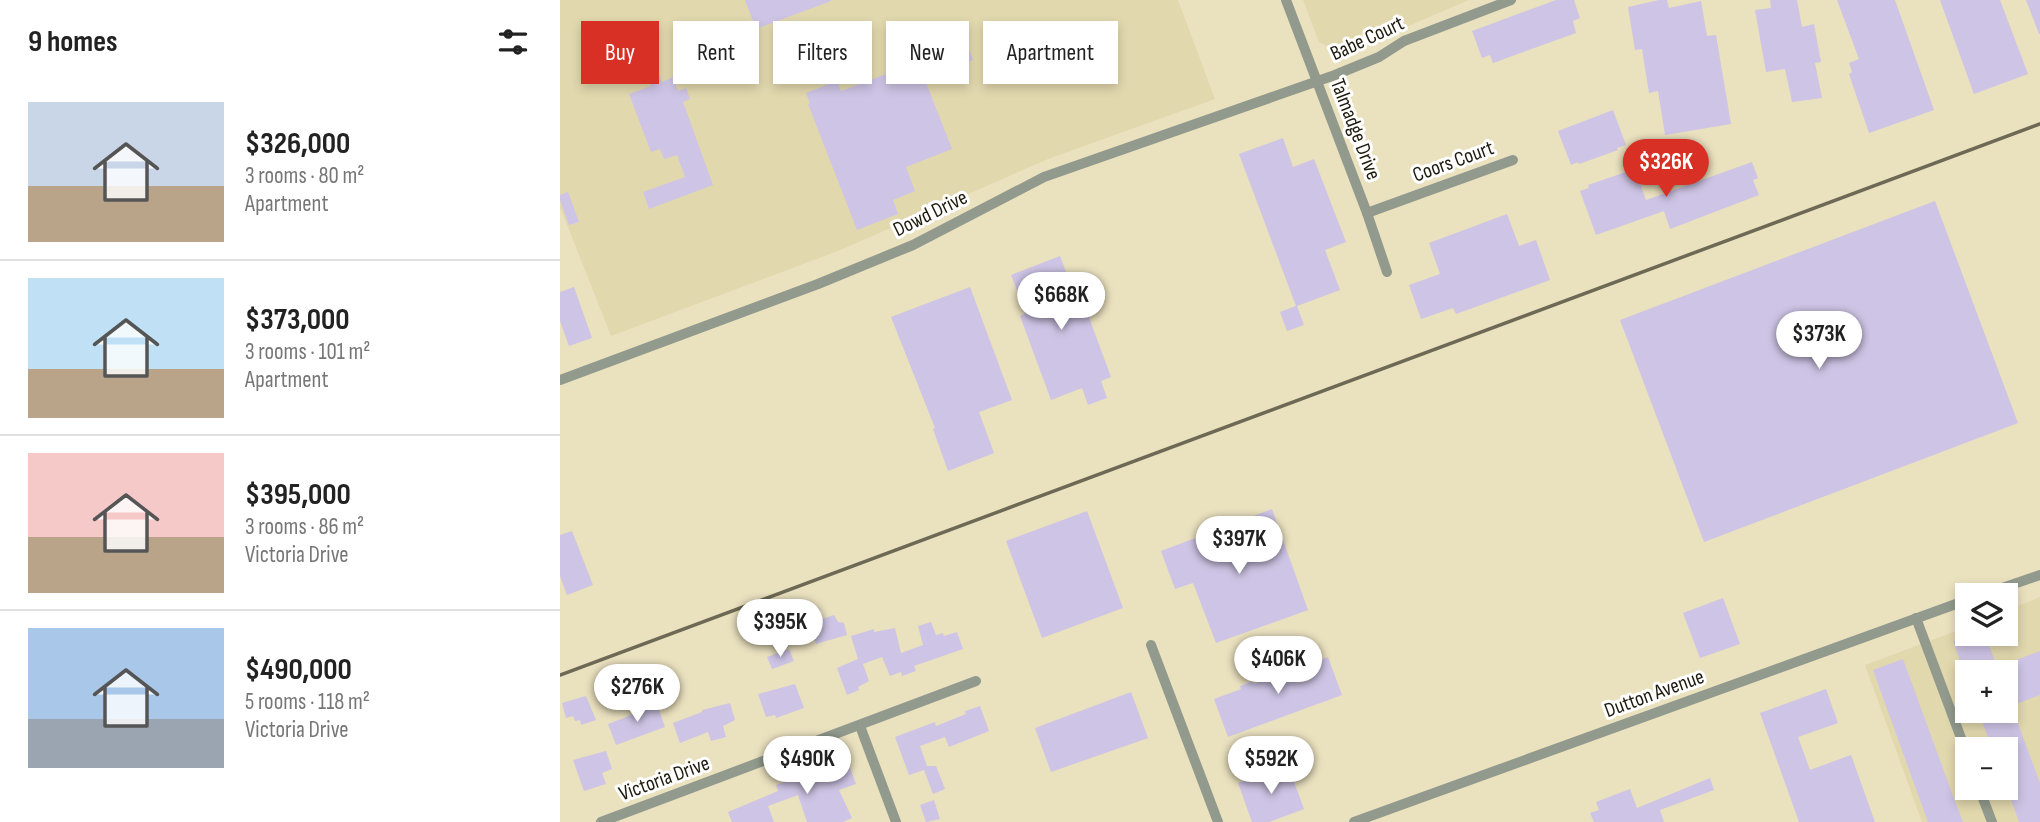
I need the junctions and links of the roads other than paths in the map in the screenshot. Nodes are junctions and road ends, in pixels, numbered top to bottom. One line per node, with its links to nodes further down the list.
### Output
1 (1286, 0): 3 (street, Talmadge Drive)
2 (1511, 0): 3 (street, Babe Court)
3 (1317, 80): 5 (street, Talmadge Drive); 7 (street, Dowd Drive)
4 (1513, 160): 5 (street, Coors Court)
5 (1367, 213): 6 (street, Talmadge Drive)
6 (1387, 272)
7 (560, 380)
8 (2040, 575): 9 (street)
9 (2017, 583)
10 (1955, 604): 11 (street, Dutton Avenue)
11 (1916, 618): 15 (street); 20 (street, Dutton Avenue)
12 (1151, 645): 19 (street)
13 (976, 681): 14 (street, Victoria Drive)
14 (860, 726): 17 (street, Victoria Drive); 18 (street)
15 (1961, 737)
16 (1984, 800): 21 (street)
17 (601, 822)
18 (896, 822)
19 (1218, 822)
20 (1354, 822)
21 (1992, 822)

